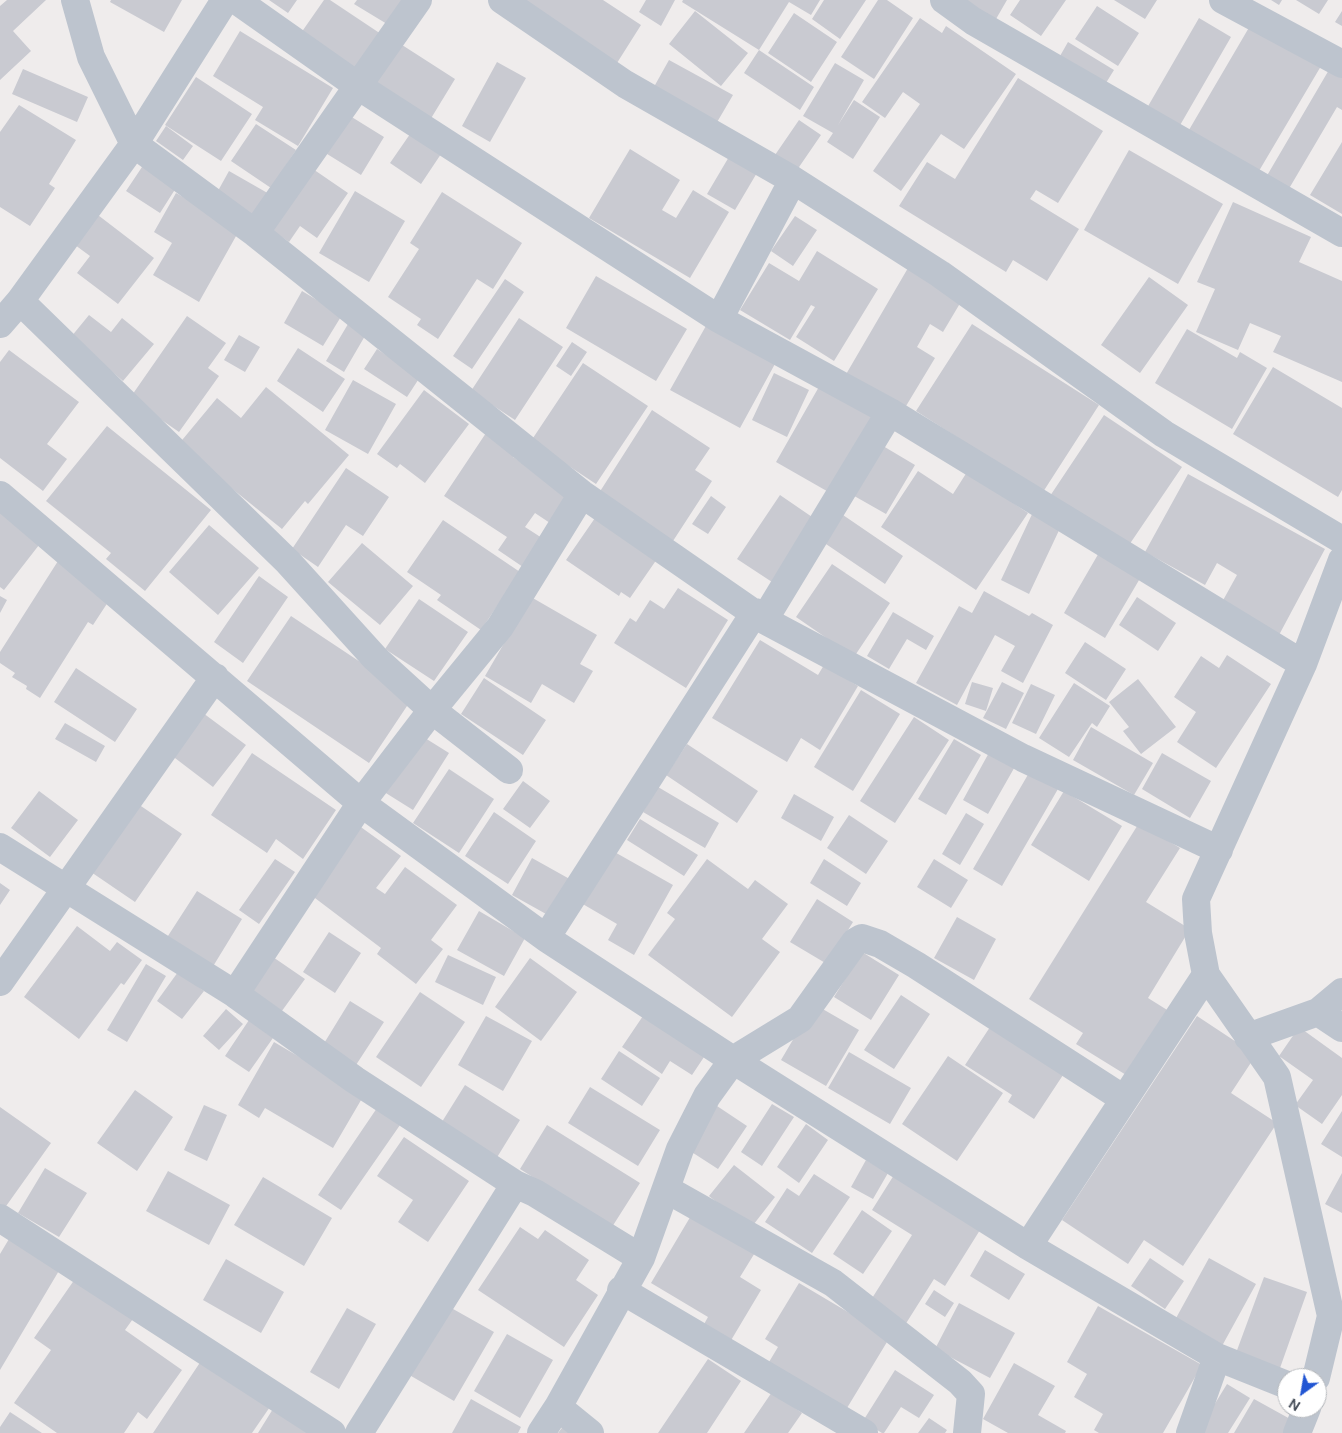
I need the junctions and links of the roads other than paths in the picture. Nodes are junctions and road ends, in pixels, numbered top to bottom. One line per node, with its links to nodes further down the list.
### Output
1 (74, 0): 10 (street)
2 (225, 0): 10 (street)
3 (236, 0): 9 (street)
4 (418, 0): 9 (street)
5 (502, 0): 11 (street)
6 (944, 0): 12 (street)
7 (1223, 0): 8 (street)
8 (1342, 64)
9 (358, 86): 13 (street); 15 (street)
10 (134, 144): 13 (street); 14 (street)
11 (793, 180): 15 (street); 20 (street)
12 (1342, 232)
13 (255, 233): 18 (street)
14 (20, 301): 16 (street); 24 (street)
15 (719, 318): 17 (street)
16 (0, 324)
17 (890, 412): 21 (street); 22 (street)
18 (582, 494): 21 (street); 24 (street)
19 (0, 495): 23 (street)
20 (1342, 557): 22 (street)
21 (760, 616): 28 (street); 30 (street)
22 (1303, 664): 28 (street)
23 (215, 677): 26 (street); 29 (street)
24 (432, 710): 25 (street); 26 (street)
25 (509, 770)
26 (361, 803): 30 (street); 34 (street)
27 (0, 846): 29 (street)
28 (1219, 850): 31 (street)
29 (66, 889): 32 (street); 34 (street)
30 (546, 938): 38 (street)
31 (1206, 975): 37 (street); 39 (street)
32 (0, 982)
33 (1342, 992): 35 (street)
34 (235, 994): 40 (street)
35 (1318, 1012): 36 (street); 37 (street)
36 (1342, 1028)
37 (1248, 1036): 46 (street)
38 (733, 1060): 39 (street); 41 (street); 43 (street)
39 (1124, 1099): 43 (street)
40 (515, 1184): 44 (street); 53 (street)
41 (666, 1189): 44 (street); 57 (street)
42 (0, 1218): 52 (street)
43 (1028, 1246): 47 (street)
44 (641, 1258): 45 (street)
45 (621, 1290): 50 (street); 56 (street)
46 (1337, 1318): 48 (street)
47 (1218, 1357): 49 (street); 58 (street)
48 (1320, 1368)
49 (1277, 1381)
50 (558, 1407): 54 (street); 55 (street)
51 (1303, 1418): 59 (street)
52 (332, 1433)
53 (359, 1433)
54 (541, 1433)
55 (590, 1433)
56 (864, 1433)
57 (967, 1433)
58 (1190, 1433)
59 (1297, 1433)

